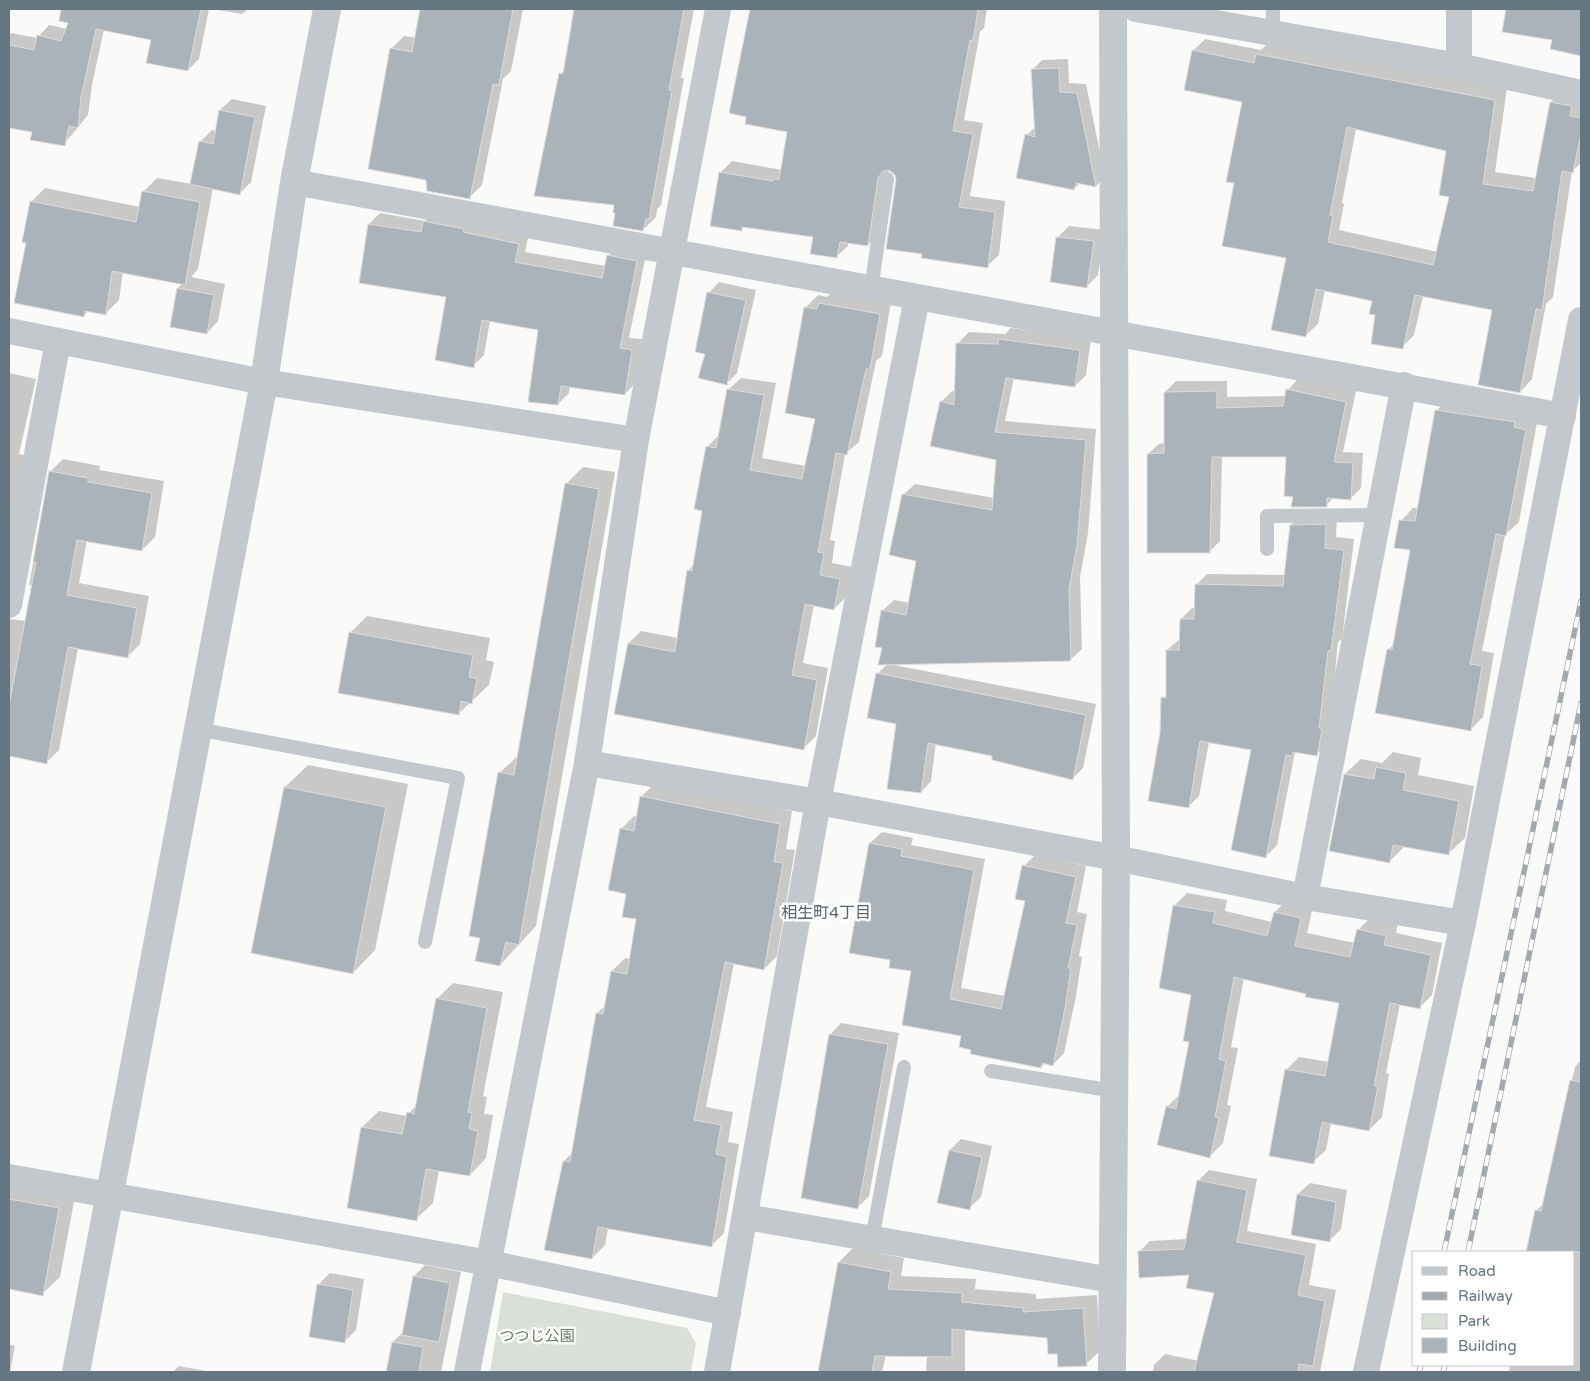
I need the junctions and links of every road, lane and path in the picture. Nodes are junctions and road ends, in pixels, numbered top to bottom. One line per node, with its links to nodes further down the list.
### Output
1 (327, 9): 10 (street)
2 (718, 9): 11 (street)
3 (1113, 9): 16 (street)
4 (1136, 9): 6 (street)
5 (1460, 9): 7 (street)
6 (1273, 21): 7 (street)
7 (1459, 66): 8 (street)
8 (1581, 93)
9 (887, 179): 12 (lane)
10 (294, 182): 11 (street); 18 (street)
11 (672, 251): 12 (street); 21 (street)
12 (870, 290): 13 (street)
13 (917, 298): 16 (street); 27 (street)
14 (1581, 320): 20 (street)
15 (9, 331): 17 (street)
16 (1115, 334): 19 (street); 28 (street)
17 (58, 340): 18 (street); 24 (street)
18 (264, 382): 21 (street); 25 (street)
19 (1404, 385): 20 (street); 22 (street)
20 (1563, 416): 30 (street)
21 (636, 440): 26 (street)
22 (1378, 515): 23 (lane); 29 (street)
23 (1267, 550)
24 (9, 605)
25 (197, 729): 31 (lane); 36 (street)
26 (586, 763): 27 (street); 39 (street)
27 (818, 802): 28 (street); 37 (street)
28 (1116, 858): 29 (street); 34 (street)
29 (1305, 897): 30 (street)
30 (1463, 923): 46 (street)
31 (425, 942)
32 (904, 1067): 38 (lane)
33 (990, 1072): 34 (lane)
34 (1114, 1091): 40 (street)
35 (9, 1177): 36 (street)
36 (108, 1194): 39 (street); 42 (street)
37 (746, 1218): 38 (street); 41 (street)
38 (872, 1239): 40 (street)
39 (489, 1263): 41 (street); 43 (street)
40 (1112, 1280): 45 (street)
41 (728, 1313): 44 (street)
42 (76, 1372)
43 (467, 1372)
44 (717, 1372)
45 (1112, 1372)
46 (1366, 1372)

